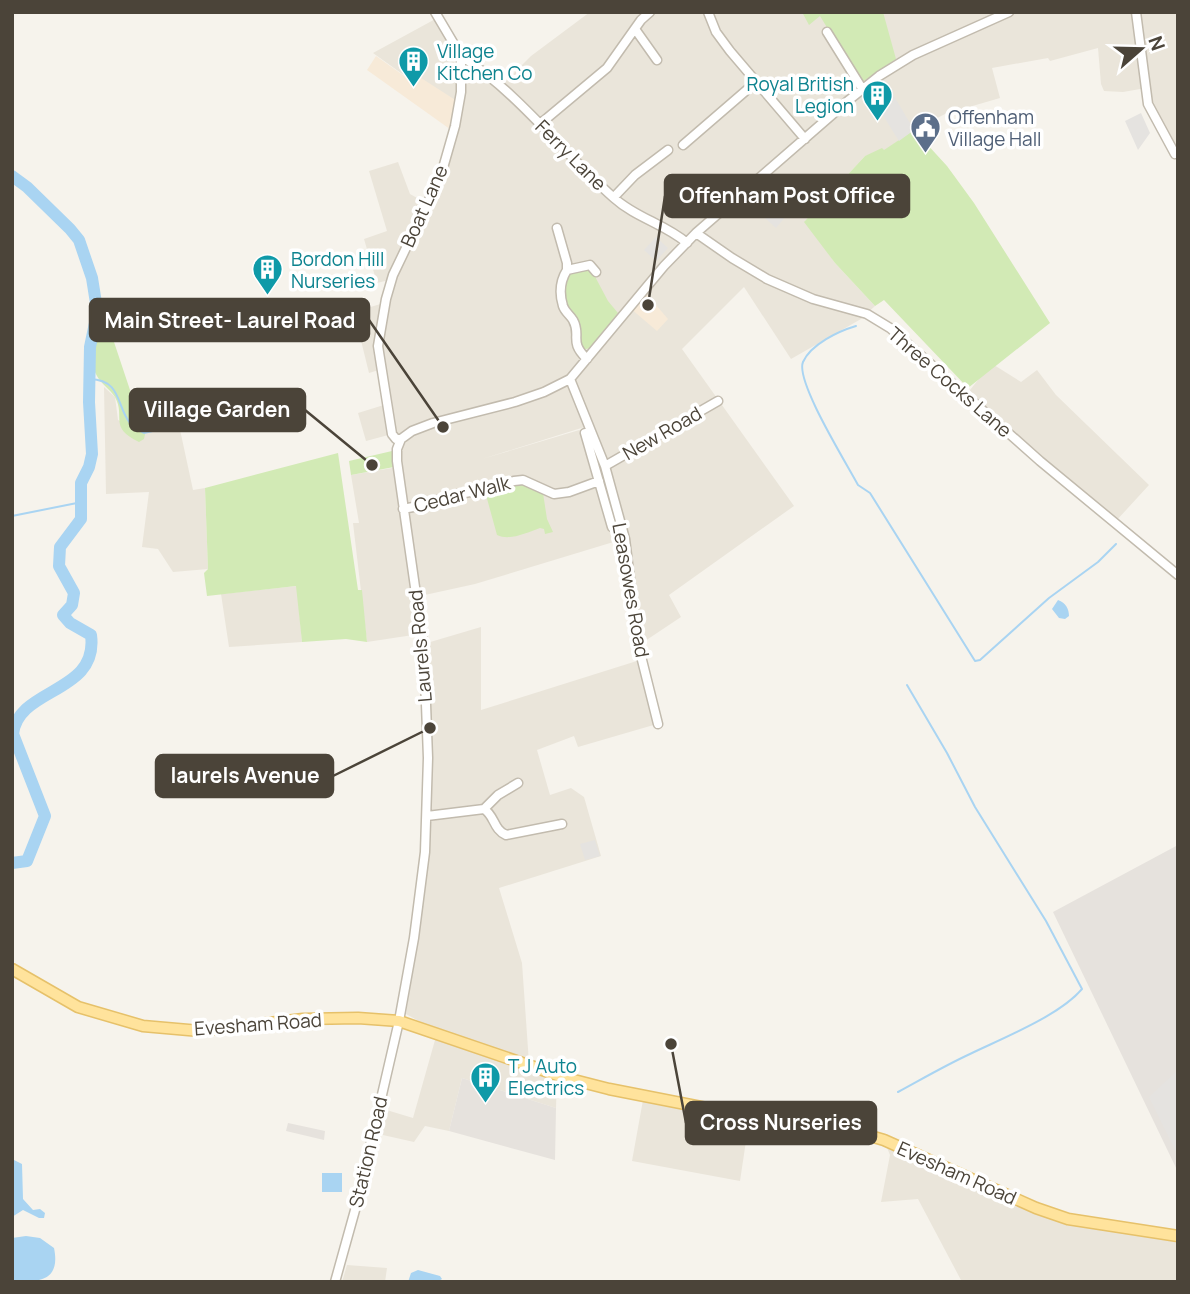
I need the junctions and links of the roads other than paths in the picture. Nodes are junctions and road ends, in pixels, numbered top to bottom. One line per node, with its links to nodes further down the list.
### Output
1 (435, 12): 8 (street)
2 (650, 12): 6 (street)
3 (708, 12): 12 (street)
4 (1009, 12): 13 (street)
5 (1136, 12): 18 (street)
6 (635, 29): 9 (street); 14 (street)
7 (827, 32): 10 (street)
8 (461, 57): 14 (street, Ferry Lane); 31 (street, Boat Lane)
9 (657, 60)
10 (845, 61): 11 (street); 13 (street)
11 (835, 68)
12 (756, 82): 15 (street); 16 (street)
13 (863, 90): 15 (street)
14 (540, 124): 19 (street, Ferry Lane)
15 (805, 139): 21 (street)
16 (683, 145)
17 (668, 150): 19 (street)
18 (1175, 154)
19 (614, 197): 22 (street, Ferry Lane)
20 (557, 228): 23 (street)
21 (696, 233): 22 (street); 36 (street, Three Cocks Lane)
22 (687, 243): 27 (street)
23 (562, 244): 24 (street); 26 (street)
24 (550, 248)
25 (593, 265): 26 (street)
26 (567, 270): 27 (street)
27 (587, 359): 28 (street)
28 (570, 379): 31 (street); 32 (street, Leasowes Road)
29 (718, 401): 32 (street, New Road)
30 (585, 433): 33 (street)
31 (401, 439): 34 (street, Laurels Road)
32 (605, 466): 37 (street, Leasowes Road)
33 (599, 481): 34 (street, Cedar Walk); 35 (street)
34 (403, 509): 40 (street, Laurels Road)
35 (612, 527)
36 (1178, 575)
37 (658, 724)
38 (518, 783): 39 (street)
39 (485, 809): 40 (street); 41 (street)
40 (427, 816): 43 (street, Laurels Road)
41 (562, 824)
42 (12, 969): 43 (main road, Evesham Road)
43 (399, 1021): 44 (main road, Evesham Road); 45 (street, Station Road)
44 (1178, 1236)
45 (335, 1282)

